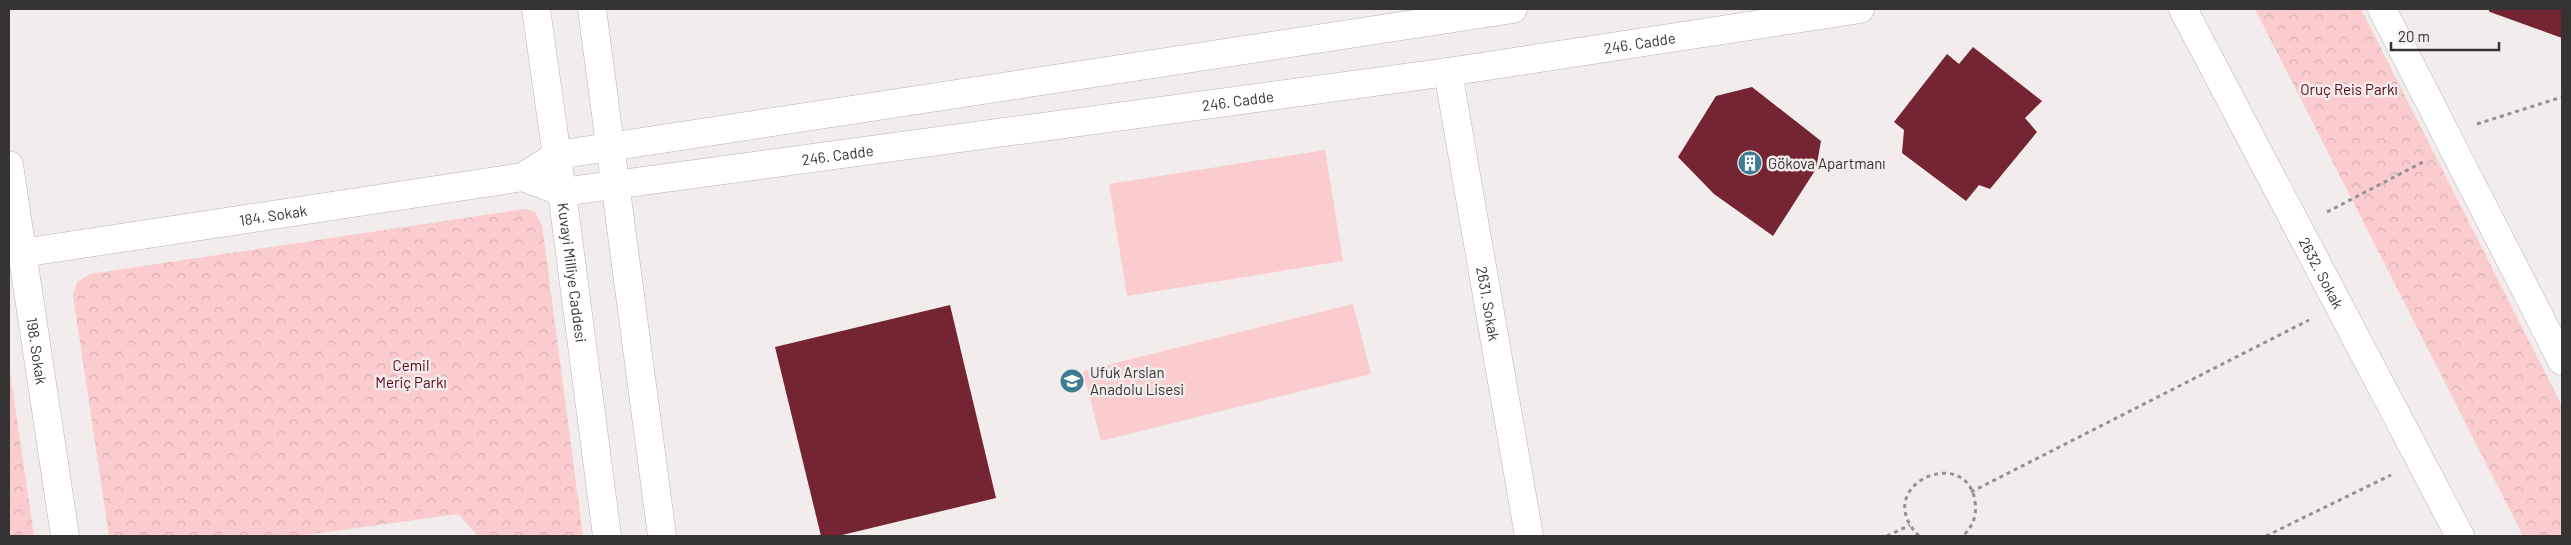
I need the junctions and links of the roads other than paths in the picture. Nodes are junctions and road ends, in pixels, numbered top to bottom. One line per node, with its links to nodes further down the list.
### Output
1 (536, 9): 9 (street, Kuvayi Milliye Caddesi)
2 (592, 9): 8 (street)
3 (1513, 9): 8 (street)
4 (1860, 9): 7 (street, 246. Cadde)
5 (2183, 9): 20 (street, 2632. Sokak)
6 (2382, 9): 15 (street)
7 (1448, 72): 12 (street, 246. Cadde); 19 (street, 2631. Sokak)
8 (611, 146): 9 (street); 12 (street)
9 (557, 155): 11 (street, 184. Sokak); 13 (street, Kuvayi Milliye Caddesi)
10 (9, 165): 14 (street, 198. Sokak)
11 (523, 177): 13 (street, 184. Sokak); 14 (street, 184. Sokak)
12 (616, 184): 13 (street, 246. Cadde); 18 (street)
13 (562, 192): 17 (street, Kuvayi Milliye Caddesi)
14 (22, 253): 16 (street, 198. Sokak)
15 (2562, 361)
16 (66, 536)
17 (607, 536)
18 (662, 536)
19 (1529, 536)
20 (2460, 536)

